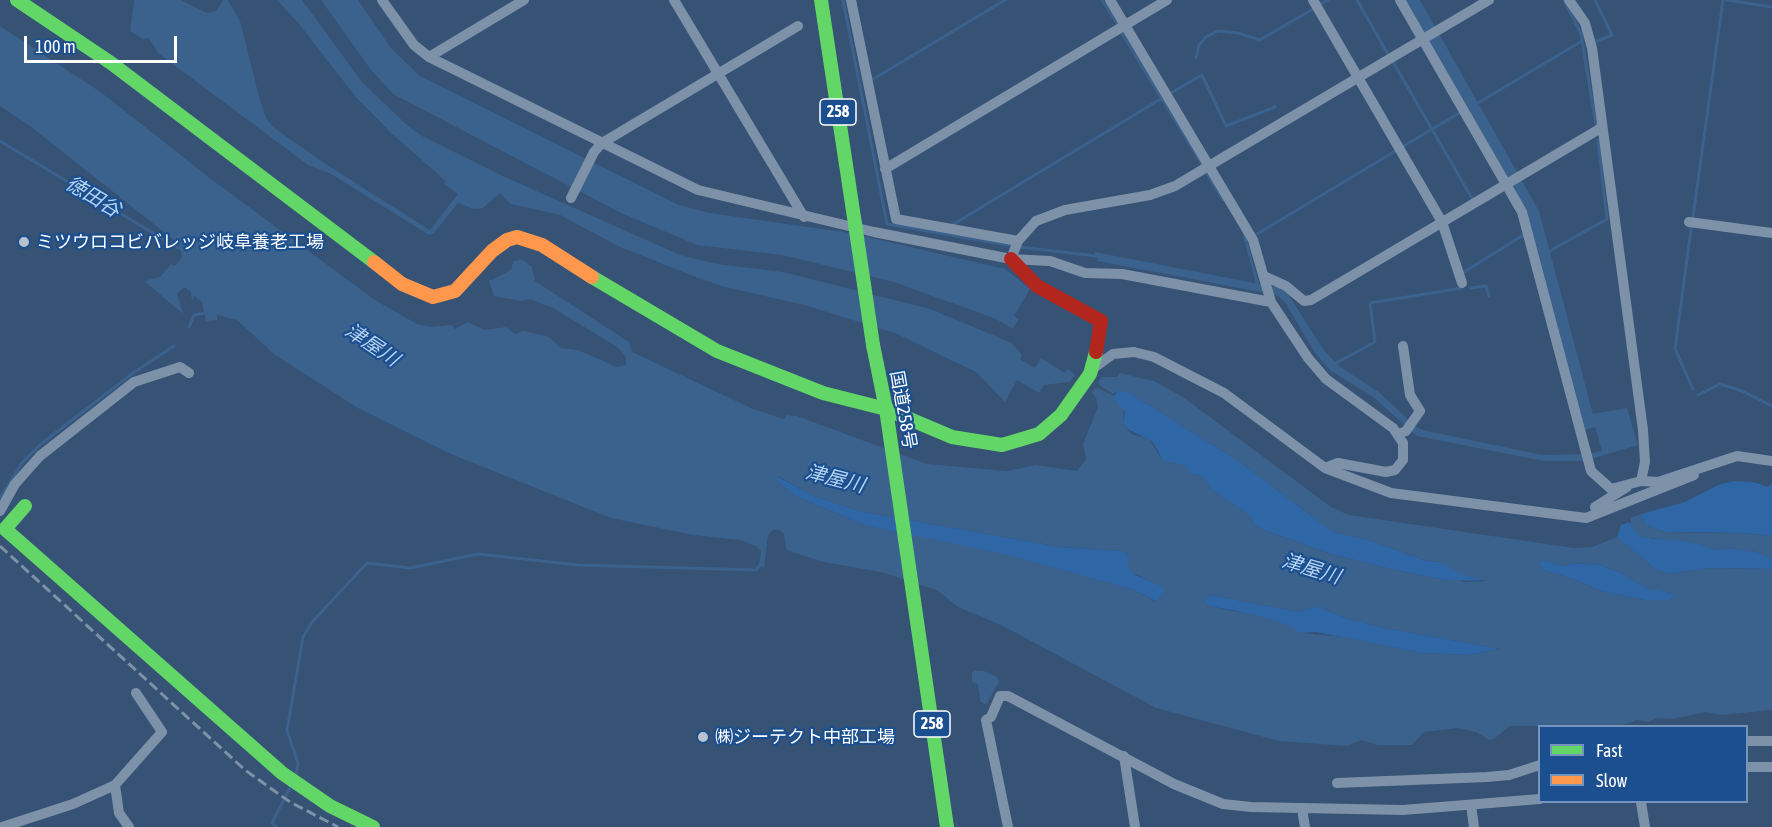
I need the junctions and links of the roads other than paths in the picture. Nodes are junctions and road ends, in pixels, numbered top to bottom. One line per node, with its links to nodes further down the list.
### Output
1 (17, 0): 36 (main road)
2 (382, 0): 16 (street)
3 (524, 0): 16 (street)
4 (674, 0): 17 (street)
5 (821, 0): 36 (main road, 国道258号 / 258, bridge)
6 (851, 0): 22 (street)
7 (1110, 0): 13 (street)
8 (1167, 0): 13 (street)
9 (1313, 0): 18 (street)
10 (1401, 0): 15 (street)
11 (1489, 0): 15 (street)
12 (1569, 0): 19 (street)
13 (1125, 25): 21 (street); 22 (street)
14 (798, 26): 17 (street)
15 (1423, 40): 18 (street); 23 (street)
16 (429, 57): 20 (street)
17 (717, 72): 20 (street); 25 (street)
18 (1357, 79): 21 (street); 26 (street)
19 (1601, 128): 23 (street); 41 (street)
20 (602, 143): 24 (street); 25 (street)
21 (1209, 164): 29 (street); 30 (street)
22 (885, 169): 29 (street)
23 (1506, 184): 26 (street); 42 (street)
24 (571, 198)
25 (804, 217): 29 (street)
26 (1442, 222): 30 (street); 31 (street)
27 (1689, 222): 28 (street)
28 (1772, 233)
29 (1014, 249): 32 (street); 34 (main road)
30 (1265, 279): 32 (street)
31 (1462, 283)
32 (1270, 299): 37 (street)
33 (1403, 346): 37 (street)
34 (1091, 370): 36 (main road); 40 (street)
35 (189, 373): 44 (street)
36 (886, 409): 63 (main road, 国道258号 / 258)
37 (1406, 429): 40 (street)
38 (1772, 460): 39 (street)
39 (1712, 463): 41 (street); 45 (street)
40 (1325, 468): 45 (street)
41 (1641, 481): 42 (street)
42 (1629, 484): 45 (street)
43 (25, 506): 62 (main road)
44 (0, 511)
45 (1576, 518)
46 (136, 693): 54 (street)
47 (1748, 741): 48 (street)
48 (1772, 741)
49 (1124, 756): 58 (street); 64 (street); 65 (street)
50 (1538, 765): 53 (street)
51 (1748, 766): 52 (street)
52 (1772, 767)
53 (1337, 783)
54 (115, 785): 59 (street); 61 (street)
55 (1538, 799): 57 (street)
56 (1641, 803): 68 (street)
57 (1471, 805): 58 (street); 67 (street)
58 (1302, 809): 66 (street)
59 (23, 824): 60 (street)
60 (2, 827)
61 (129, 827)
62 (373, 827)
63 (947, 827)
64 (1008, 827)
65 (1135, 827)
66 (1305, 827)
67 (1474, 827)
68 (1645, 827)

